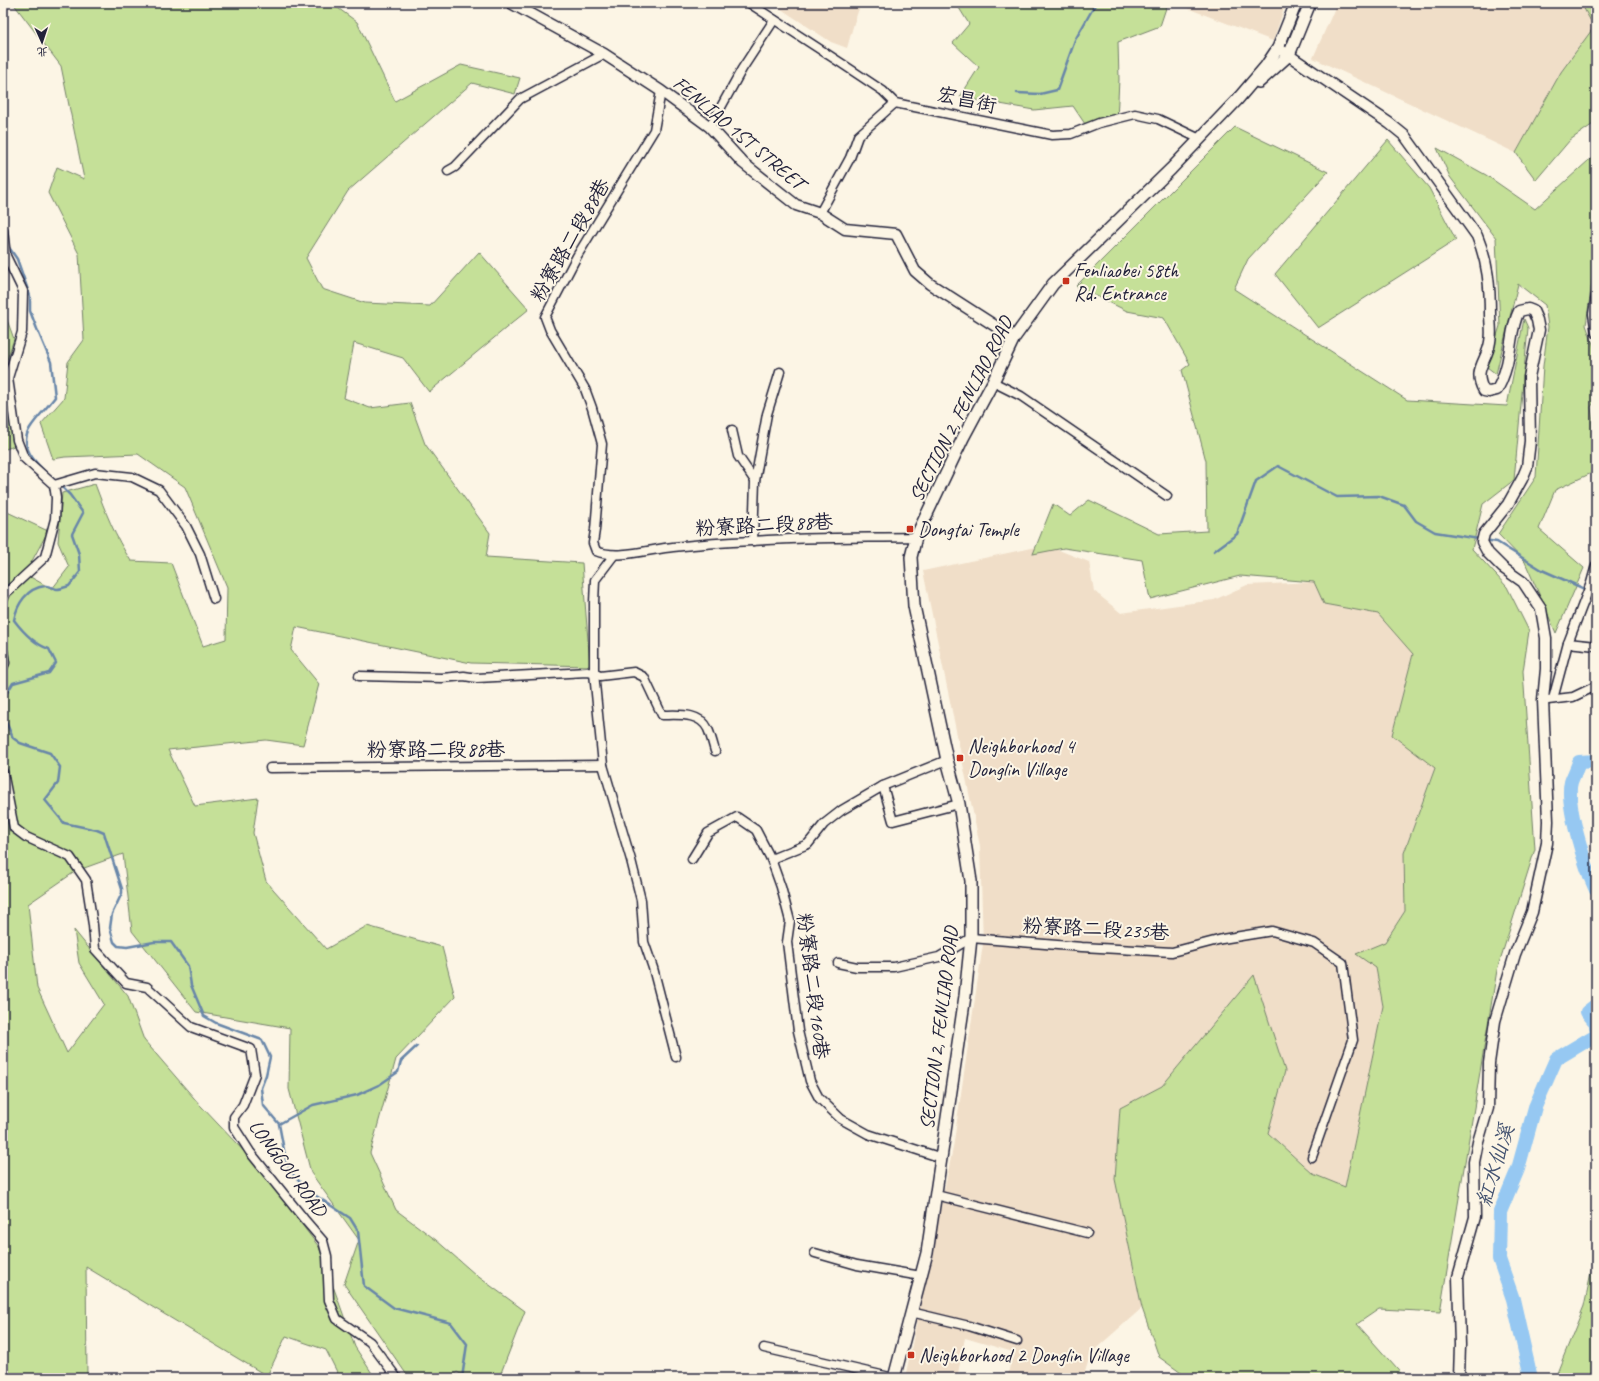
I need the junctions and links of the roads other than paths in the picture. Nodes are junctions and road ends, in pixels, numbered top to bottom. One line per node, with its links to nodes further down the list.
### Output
1 (511, 3): 7 (street, FENLIAO 1ST STREET)
2 (749, 3): 5 (street)
3 (1296, 3): 6 (main road, SECTION 2, FENLIAO ROAD)
4 (1310, 3): 8 (main road, SECTION 2, FENLIAO ROAD)
5 (774, 20): 11 (street); 12 (street)
6 (1278, 48): 8 (street); 10 (main road, SECTION 2, FENLIAO ROAD)
7 (604, 54): 9 (street, FENLIAO 1ST STREET); 14 (street)
8 (1289, 55): 10 (main road, SECTION 2, FENLIAO ROAD); 39 (street)
9 (661, 91): 12 (street, FENLIAO 1ST STREET); 28 (street, 粉寮路二段88巷)
10 (1237, 100): 13 (main road, SECTION 2, FENLIAO ROAD)
11 (895, 103): 13 (street, 宏昌街); 15 (street)
12 (710, 127): 15 (street, FENLIAO 1ST STREET)
13 (1200, 139): 19 (main road, SECTION 2, FENLIAO ROAD)
14 (448, 171)
15 (820, 213): 19 (street, FENLIAO 1ST STREET)
16 (4, 232): 24 (street)
17 (1596, 296): 18 (street)
18 (1596, 333)
19 (1014, 338): 21 (main road, SECTION 2, FENLIAO ROAD)
20 (780, 372): 23 (street)
21 (993, 382): 25 (street); 26 (main road, SECTION 2, FENLIAO ROAD)
22 (732, 430): 23 (street)
23 (754, 480): 27 (street)
24 (54, 485): 30 (street); 31 (street)
25 (1167, 496)
26 (916, 537): 27 (street, 粉寮路二段88巷); 41 (main road, SECTION 2, FENLIAO ROAD)
27 (753, 541): 28 (street, 粉寮路二段88巷)
28 (614, 555): 36 (street)
29 (1596, 564): 32 (street)
30 (214, 599)
31 (3, 600)
32 (1568, 643): 33 (street); 39 (street)
33 (1596, 646)
34 (3, 651): 35 (street)
35 (3, 667)
36 (594, 673): 37 (street); 40 (street); 42 (street)
37 (359, 676)
38 (1596, 686): 39 (street)
39 (1548, 700): 63 (street)
40 (715, 751)
41 (947, 760): 45 (street); 46 (main road, SECTION 2, FENLIAO ROAD)
42 (603, 765): 43 (street, 粉寮路二段88巷); 51 (street)
43 (270, 768)
44 (3, 772): 61 (street, LONGGOU ROAD)
45 (883, 786): 46 (street); 48 (street)
46 (959, 804): 49 (main road, SECTION 2, FENLIAO ROAD)
47 (692, 859): 48 (street, 粉寮路二段160巷)
48 (772, 859): 53 (street, 粉寮路二段160巷)
49 (971, 938): 50 (street); 52 (street, 粉寮路二段235巷); 53 (main road, SECTION 2, FENLIAO ROAD)
50 (838, 963)
51 (676, 1056)
52 (1312, 1157)
53 (942, 1158): 54 (main road, SECTION 2, FENLIAO ROAD)
54 (936, 1195): 55 (street); 57 (main road, SECTION 2, FENLIAO ROAD)
55 (1087, 1233)
56 (815, 1253): 57 (street)
57 (921, 1276): 58 (main road, SECTION 2, FENLIAO ROAD)
58 (911, 1312): 59 (street); 62 (main road, SECTION 2, FENLIAO ROAD)
59 (1017, 1341)
60 (764, 1348): 62 (street)
61 (397, 1378)
62 (894, 1378)
63 (1459, 1378)

